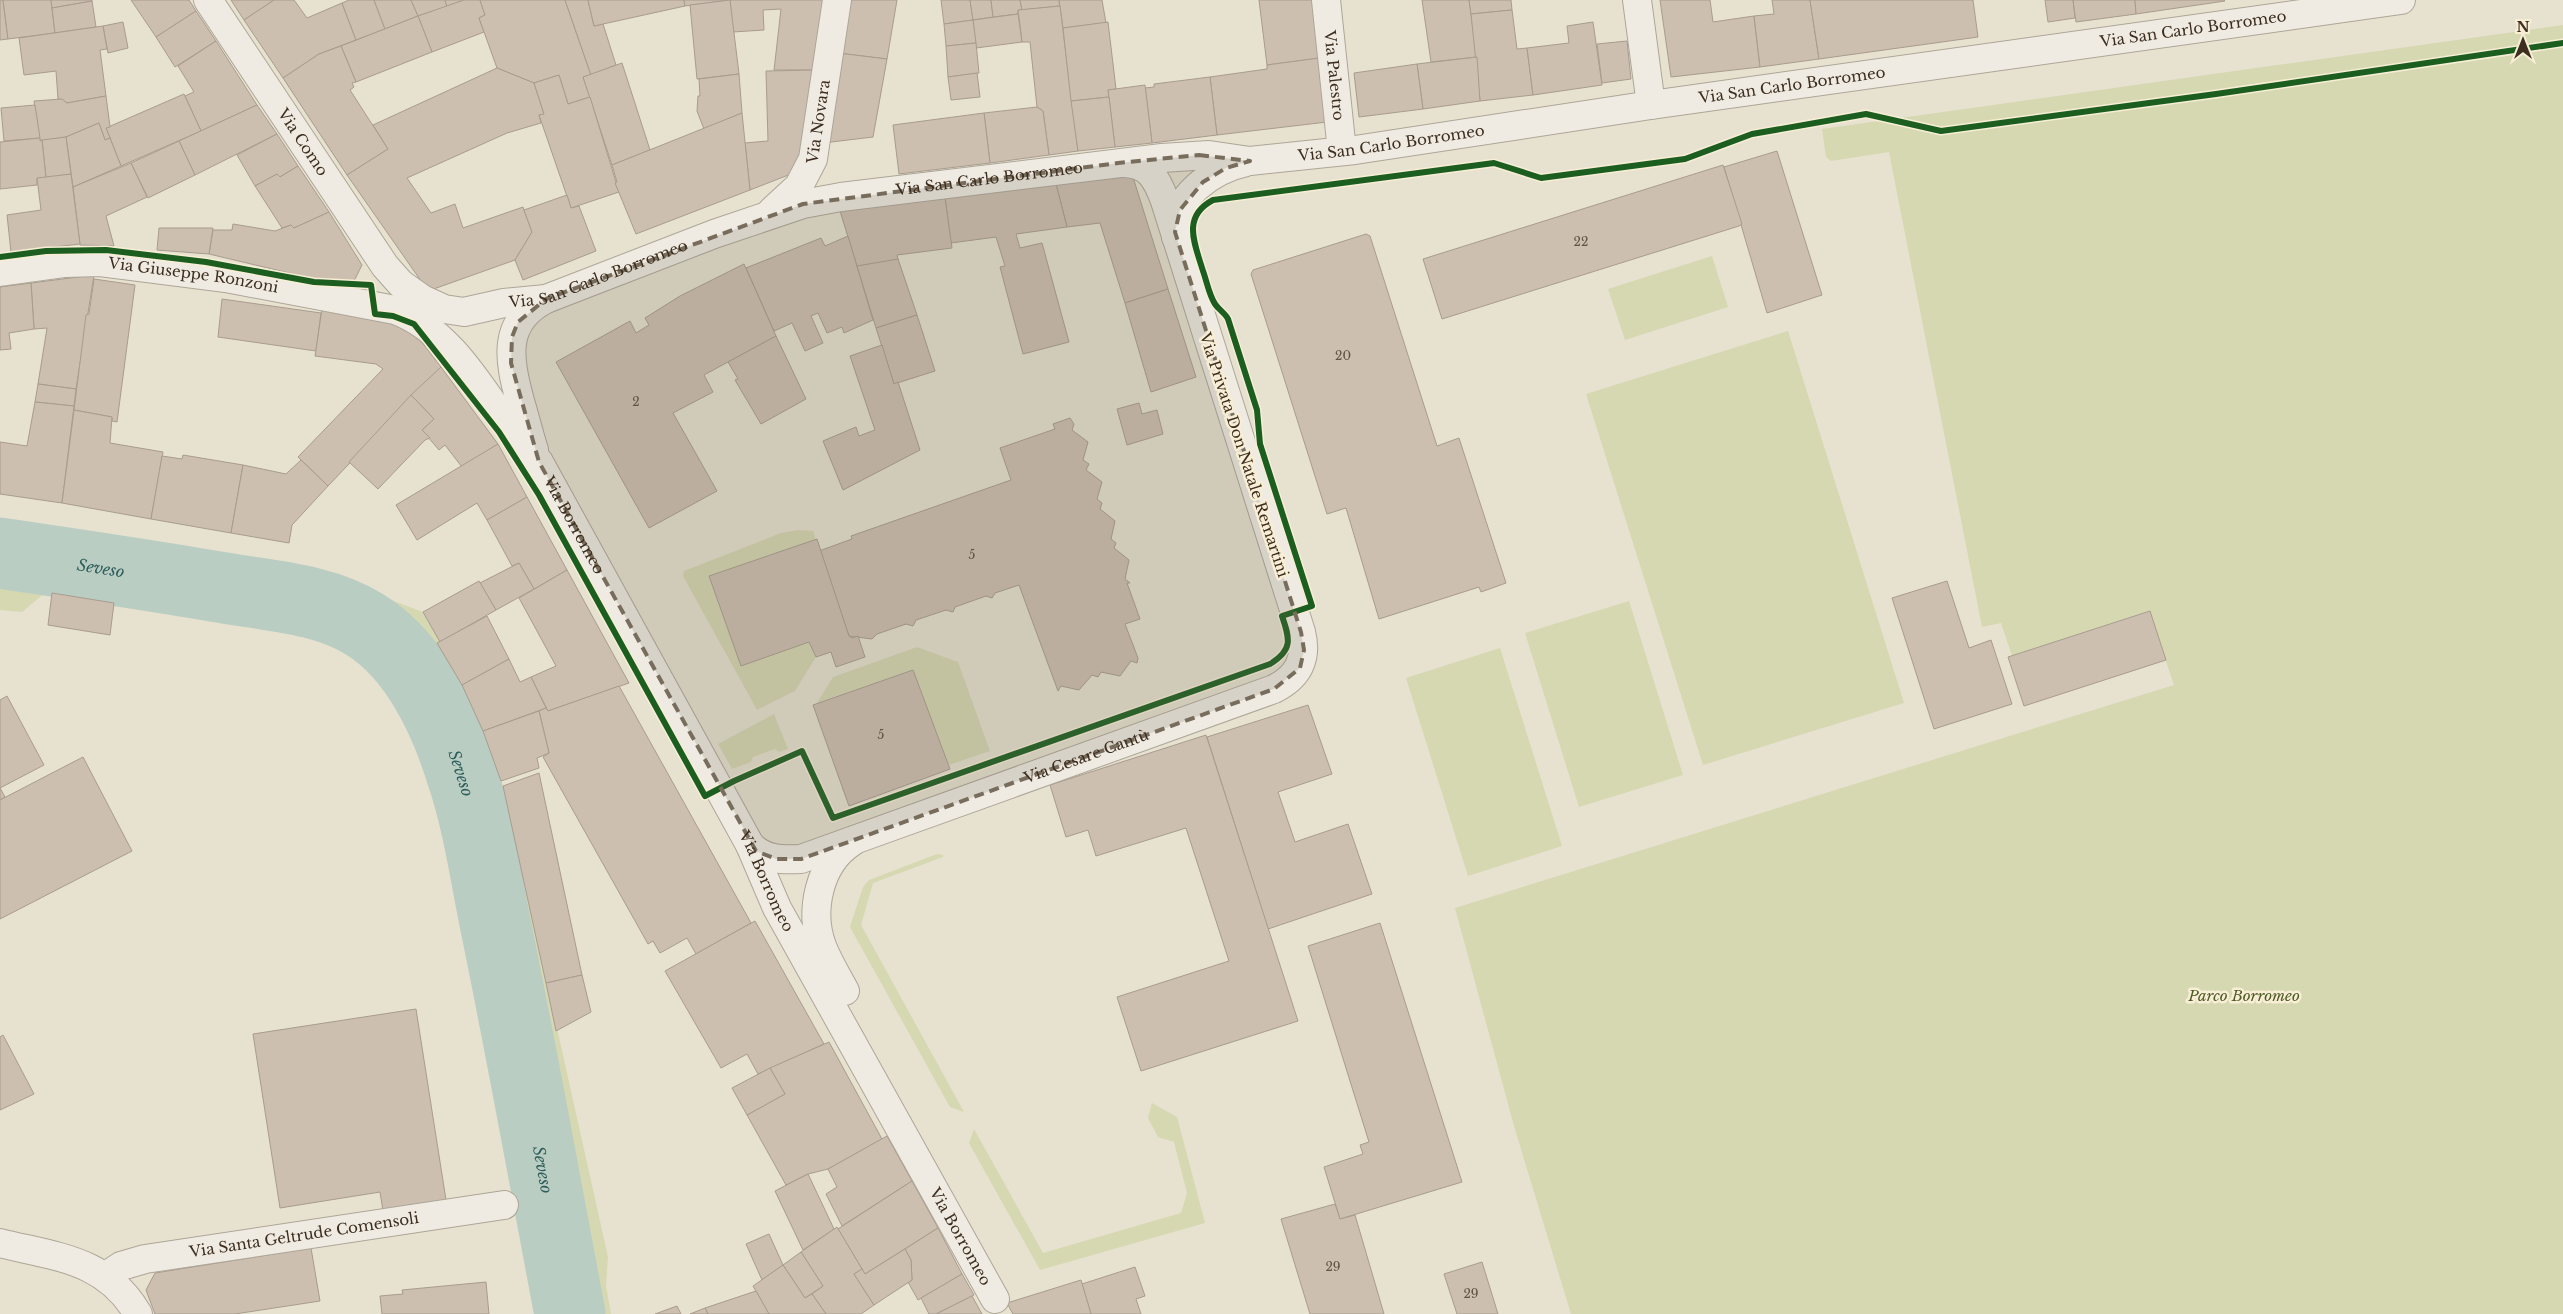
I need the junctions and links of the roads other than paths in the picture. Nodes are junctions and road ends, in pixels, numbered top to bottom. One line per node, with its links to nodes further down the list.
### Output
1 (208, 0): 13 (street, Via Como)
2 (837, 0): 10 (street, Via Novara)
3 (1326, 0): 7 (street, Via Palestro)
4 (1637, 0): 6 (street)
5 (2401, 0): 6 (street, Via San Carlo Borromeo)
6 (1651, 105): 7 (street, Via San Carlo Borromeo)
7 (1342, 151): 8 (street, Via San Carlo Borromeo)
8 (1250, 161): 9 (street, Via San Carlo Borromeo); 11 (street, Via Privata Don Natale Remartini)
9 (1118, 162): 10 (street, Via San Carlo Borromeo); 11 (street, Via Privata Don Natale Remartini)
10 (756, 220): 14 (street, Via San Carlo Borromeo)
11 (1176, 242): 17 (street, Via Privata Don Natale Remartini)
12 (0, 272): 15 (street, Via Giuseppe Ronzoni)
13 (401, 284): 14 (street, Via San Carlo Borromeo)
14 (546, 299): 16 (street, Via Borromeo)
15 (385, 307): 16 (street, Via Borromeo)
16 (539, 462): 19 (street, Via Borromeo)
17 (1300, 668): 18 (street, Via Cesare Cantù)
18 (864, 836): 19 (street, Via Cesare Cantù); 20 (street, Via Cesare Cantù)
19 (750, 845): 24 (street, Via Borromeo)
20 (821, 884): 24 (street, Via Borromeo)
21 (504, 1205): 23 (street, Via Santa Geltrude Comensoli)
22 (0, 1243): 23 (street)
23 (106, 1276): 25 (street)
24 (998, 1306)
25 (138, 1314)

